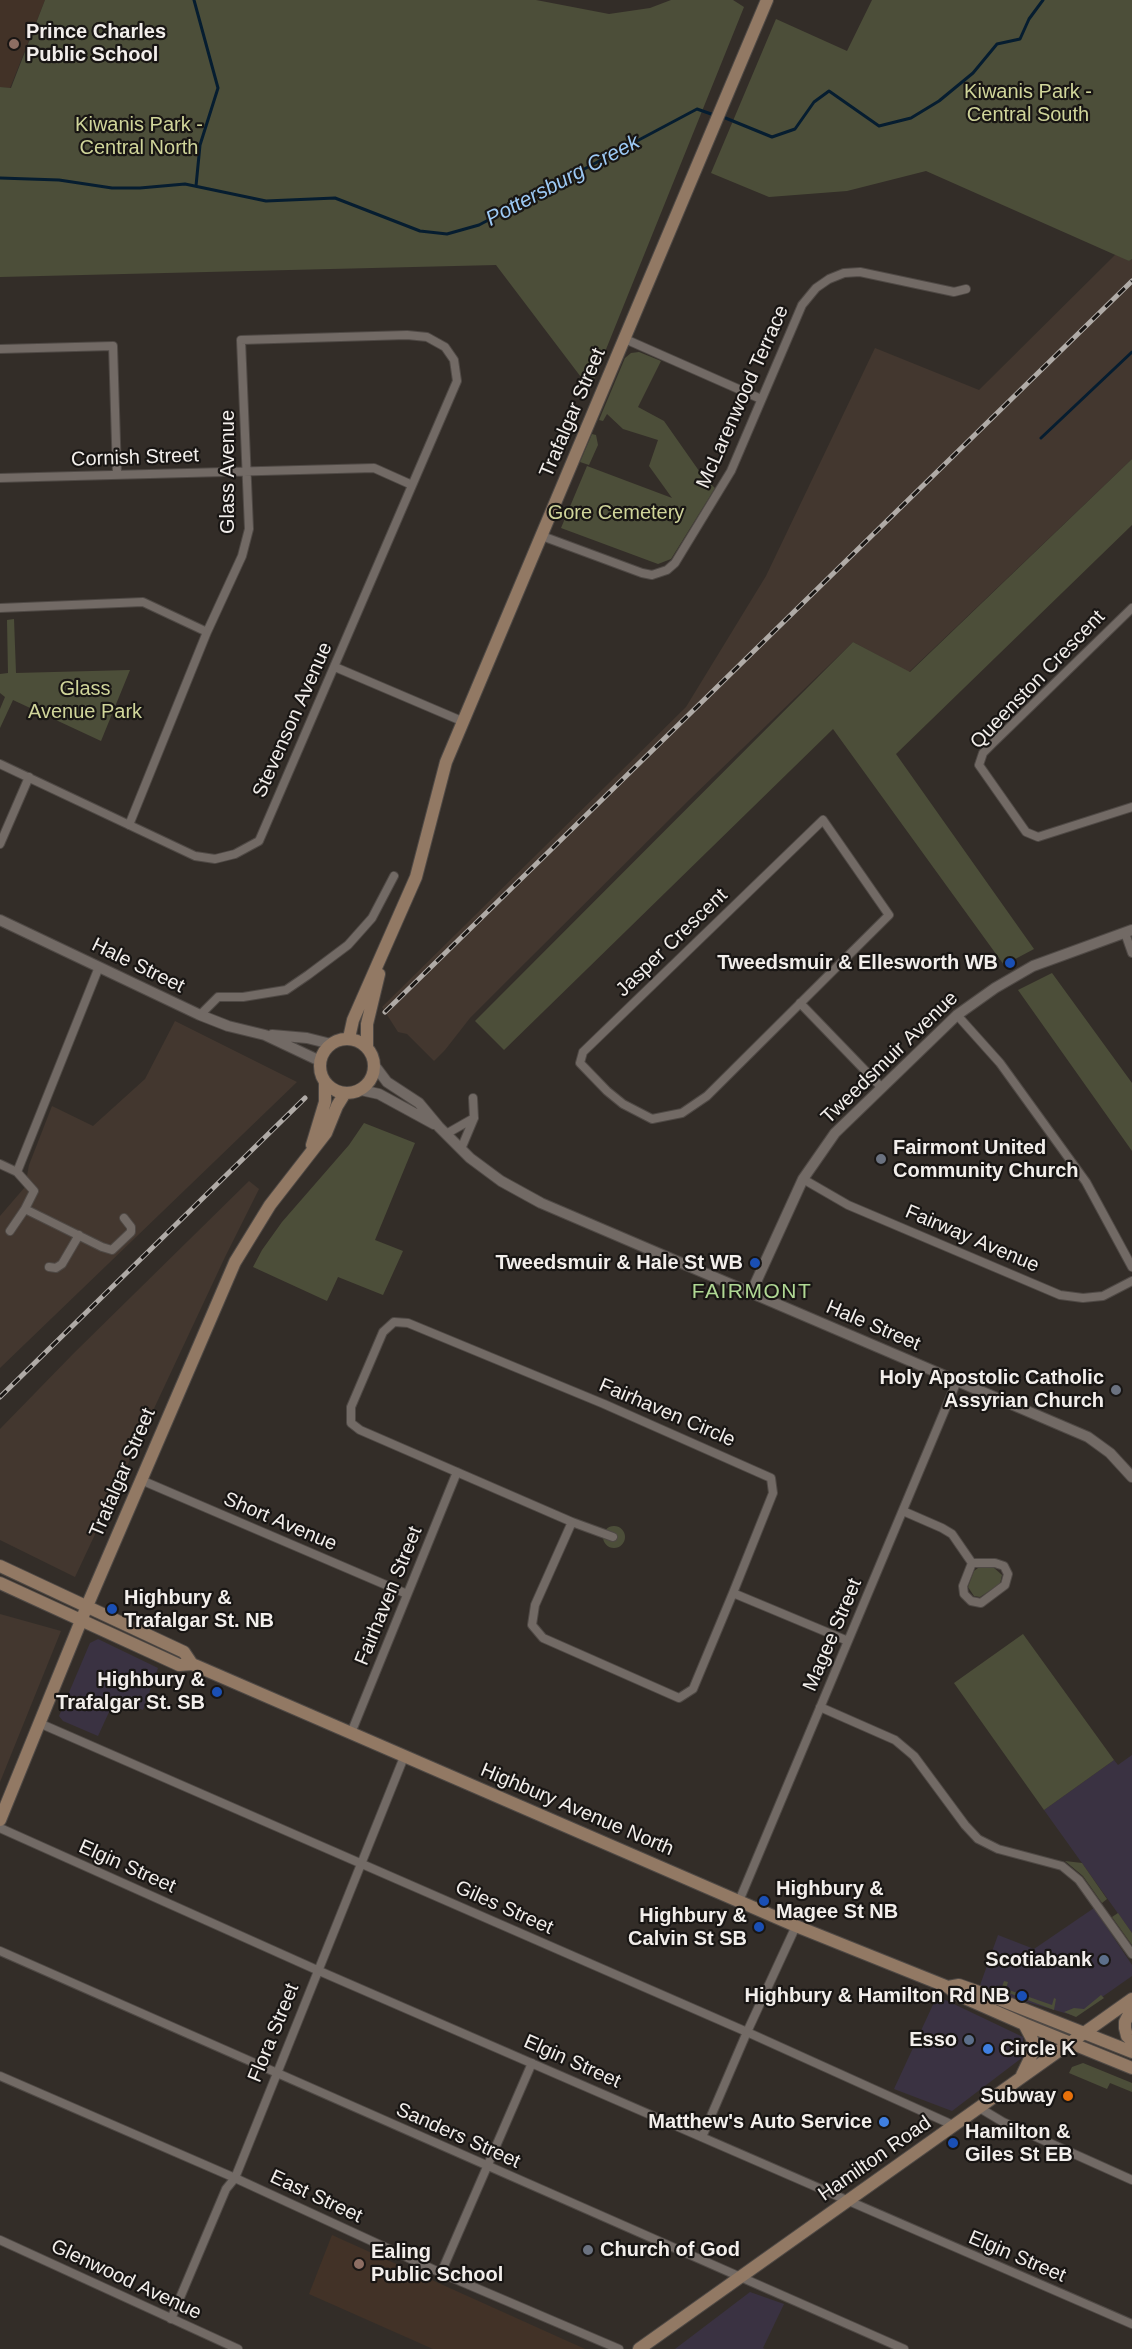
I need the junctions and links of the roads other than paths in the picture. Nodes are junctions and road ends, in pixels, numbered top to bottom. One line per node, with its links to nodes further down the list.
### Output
1 (767, 0): 3 (main road, Trafalgar Street)
2 (966, 289): 6 (street, McLarenwood Terrace)
3 (625, 339): 6 (street); 11 (main road, Trafalgar Street)
4 (0, 349): 8 (street)
5 (457, 381): 7 (street, Glass Avenue); 10 (street, Stevenson Avenue)
6 (761, 399): 11 (street, McLarenwood Terrace)
7 (248, 471): 8 (street, Cornish Street); 10 (street, Cornish Street); 14 (street, Glass Avenue)
8 (117, 474): 9 (street, Cornish Street)
9 (0, 478)
10 (412, 485): 15 (street, Stevenson Avenue)
11 (542, 536): 16 (main road, Trafalgar Street)
12 (0, 608): 14 (street)
13 (1132, 608): 19 (street, Queenston Crescent)
14 (207, 632): 20 (street, Glass Avenue)
15 (335, 667): 16 (street, Stevenson Avenue); 20 (street, Stevenson Avenue)
16 (464, 722): 25 (main road, Trafalgar Street)
17 (0, 764): 18 (street, Stevenson Avenue)
18 (29, 777): 20 (street, Stevenson Avenue); 21 (street)
19 (1132, 807)
20 (129, 825)
21 (0, 844)
22 (394, 876): 30 (street)
23 (0, 920): 27 (street, Hale Street)
24 (1129, 932): 26 (street); 29 (street, Tweedsmuir Avenue)
25 (386, 944): 32 (main road, Trafalgar Street); 34 (main road, Trafalgar Street)
26 (1132, 953)
27 (99, 967): 30 (street, Hale Street); 47 (street)
28 (800, 1003): 28 (street, Jasper Crescent); 38 (street)
29 (957, 1014): 38 (street, Tweedsmuir Avenue); 53 (street)
30 (200, 1015): 31 (street, Hale Street)
31 (265, 1035): 33 (street, Hale Street); 35 (street, Hale Street)
32 (349, 1038): 33 (main road); 34 (main road)
33 (331, 1044): 35 (main road)
34 (368, 1046): 36 (main road)
35 (320, 1062): 37 (main road)
36 (375, 1066): 39 (main road); 43 (street, Hale Street)
37 (325, 1082): 40 (main road); 45 (main road, Trafalgar Street)
38 (882, 1088): 48 (street, Tweedsmuir Avenue)
39 (361, 1090): 40 (main road); 43 (street, Hale Street)
40 (345, 1093): 45 (main road, Trafalgar Street)
41 (473, 1098): 42 (street)
42 (474, 1118): 43 (street); 44 (street)
43 (442, 1130): 44 (street, Hale Street)
44 (461, 1149): 56 (street, Hale Street)
45 (308, 1155): 61 (main road, Trafalgar Street)
46 (0, 1164): 47 (street)
47 (17, 1172): 49 (street)
48 (803, 1179): 55 (street, Fairway Avenue); 56 (street, Tweedsmuir Avenue)
49 (25, 1209): 51 (street); 52 (street)
50 (124, 1218): 52 (street)
51 (10, 1231)
52 (79, 1235): 54 (street)
53 (1132, 1267)
54 (49, 1268)
55 (1132, 1281)
56 (751, 1293): 57 (street, Hale Street)
57 (957, 1381): 58 (street, Hale Street); 62 (street, Magee Street)
58 (1128, 1466): 60 (street, Hale Street)
59 (457, 1472): 63 (street, Fairhaven Circle); 68 (street, Fairhaven Circle); 69 (street, Fairhaven Street)
60 (1132, 1477)
61 (141, 1480): 69 (street, Short Avenue); 70 (main road, Trafalgar Street)
62 (903, 1510): 65 (street); 72 (street, Magee Street)
63 (573, 1522): 64 (street); 68 (street, Fairhaven Circle)
64 (613, 1537)
65 (972, 1563): 65 (street)
66 (0, 1566): 70 (main road, Highbury Avenue North)
67 (0, 1583): 71 (main road, Highbury Avenue North)
68 (734, 1593): 72 (street)
69 (407, 1594): 76 (street, Fairhaven Street)
70 (87, 1606): 71 (main road, Trafalgar Street); 73 (main road, Highbury Avenue North)
71 (81, 1621): 73 (main road, Highbury Avenue North); 75 (main road, Trafalgar Street)
72 (848, 1641): 74 (street, Magee Street)
73 (192, 1664): 76 (main road, Highbury Avenue North)
74 (820, 1707): 81 (street, Magee Street); 84 (street)
75 (39, 1723): 78 (main road, Trafalgar Street); 80 (street, Giles Street)
76 (351, 1733): 77 (main road, Highbury Avenue North)
77 (404, 1757): 80 (street, Flora Street); 81 (main road, Highbury Avenue North)
78 (0, 1820)
79 (0, 1828): 85 (street, Elgin Street)
80 (360, 1863): 85 (street, Flora Street); 90 (street, Giles Street)
81 (739, 1901): 82 (main road, Highbury Avenue North)
82 (796, 1926): 86 (main road, Highbury Avenue North); 90 (street)
83 (0, 1951): 97 (street, Sanders Street)
84 (1132, 1954)
85 (317, 1970): 95 (street, Elgin Street); 97 (street, Flora Street)
86 (948, 1987): 89 (main road, Highbury Avenue North); 91 (main road, Highbury Avenue North)
87 (1132, 1999): 91 (main road, Hamilton Road)
88 (1132, 2008): 92 (main road)
89 (1024, 2024): 93 (main road, Highbury Avenue North); 99 (main road)
90 (747, 2032): 101 (street, Giles Street); 102 (street)
91 (1084, 2034): 93 (main road, Hamilton Road); 94 (main road, Highbury Avenue North)
92 (1132, 2041)
93 (1072, 2044): 96 (main road, Highbury Avenue North); 99 (main road, Hamilton Road)
94 (1132, 2052)
95 (532, 2063): 102 (street, Elgin Street); 103 (street)
96 (1132, 2068)
97 (275, 2073): 103 (street, Sanders Street); 104 (street, Flora Street)
98 (0, 2076): 104 (street, East Street)
99 (1020, 2079): 100 (main road, Hamilton Road)
100 (978, 2107): 101 (main road, Hamilton Road); 105 (street)
101 (955, 2126): 106 (main road, Hamilton Road)
102 (702, 2137): 106 (street, Elgin Street)
103 (488, 2167): 108 (street); 109 (street, Sanders Street)
104 (235, 2178): 108 (street, East Street); 110 (street, Flora Street)
105 (1132, 2180)
106 (848, 2202): 109 (main road, Hamilton Road); 111 (street, Elgin Street)
107 (0, 2240): 110 (street, Glenwood Avenue)
108 (441, 2272): 113 (street, East Street)
109 (740, 2278): 114 (main road, Hamilton Road); 115 (street, Sanders Street)
110 (171, 2319): 112 (street, Glenwood Avenue)
111 (1132, 2324)
112 (238, 2349)
113 (619, 2349)
114 (639, 2349)
115 (904, 2349)

